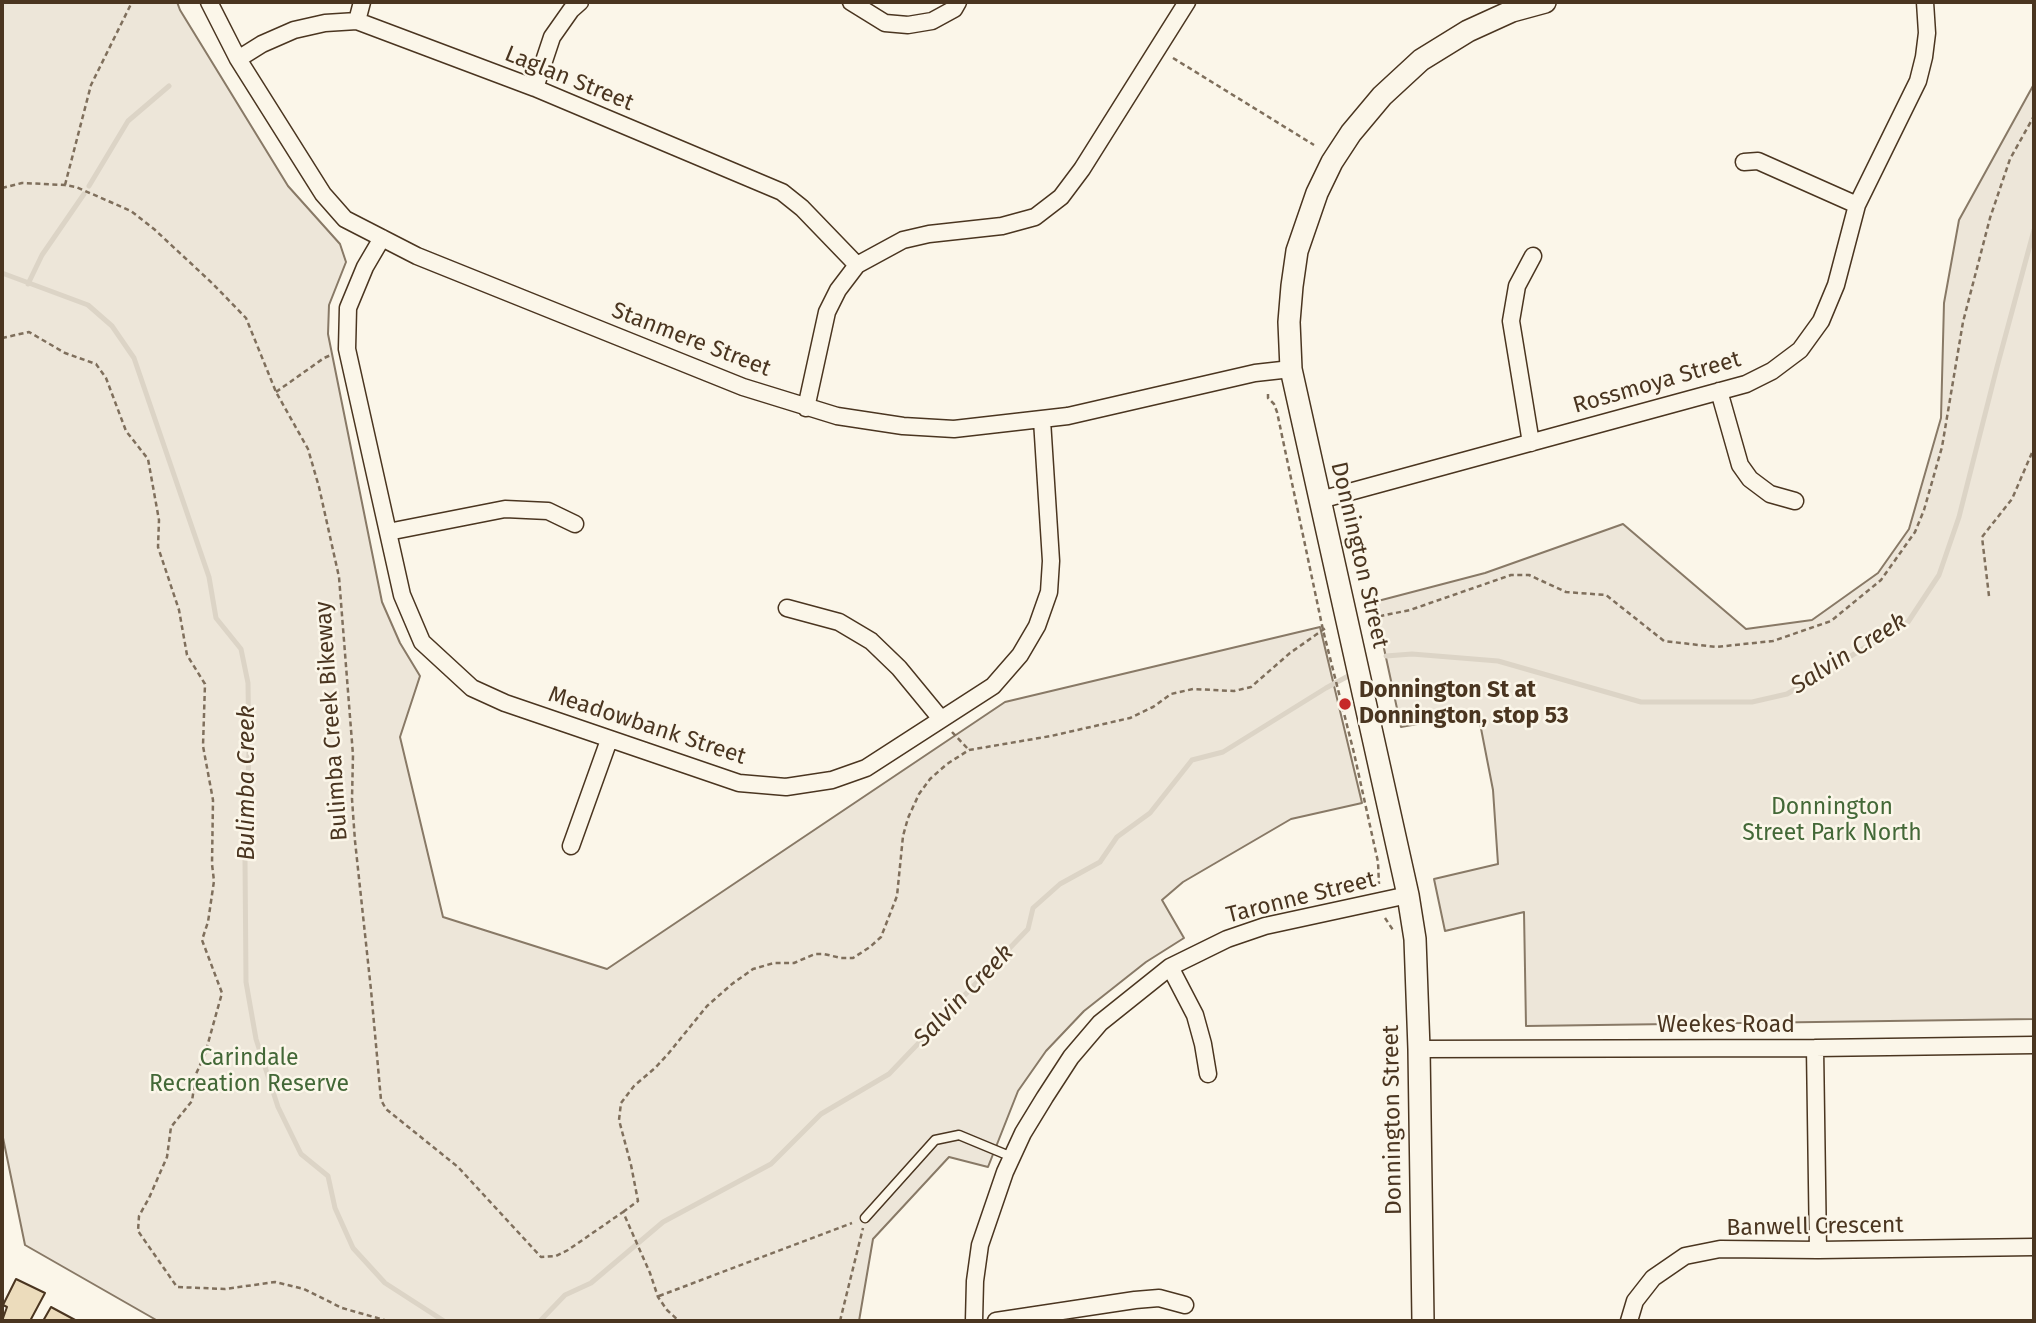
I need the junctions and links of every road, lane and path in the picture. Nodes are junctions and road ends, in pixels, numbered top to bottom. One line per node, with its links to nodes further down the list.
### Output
1 (132, 2): 16 (path)
2 (209, 2): 12 (street, Stanmere Street)
3 (362, 2): 10 (street)
4 (580, 2): 13 (street)
5 (851, 2): 6 (street)
6 (958, 2)
7 (1187, 2): 11 (street)
8 (1545, 2): 24 (street, Donnington Street)
9 (1925, 2): 18 (street, Rossmoya Street)
10 (357, 21): 12 (street, Laglan Street); 13 (street, Laglan Street)
11 (1157, 50): 14 (path); 21 (street)
12 (238, 59): 19 (street, Stanmere Street)
13 (535, 88): 21 (street, Laglan Street)
14 (1314, 145)
15 (1744, 162): 18 (street)
16 (65, 185): 17 (path, Bulimba Creek Bikeway); 26 (path, Bulimba Creek Bikeway)
17 (2, 188)
18 (1857, 205): 25 (street, Rossmoya Street)
19 (382, 238): 23 (street, Meadowbank Street); 28 (street, Stanmere Street)
20 (1533, 256): 30 (street)
21 (857, 265): 28 (street)
22 (2, 338): 58 (path)
23 (347, 349): 26 (path); 35 (street, Meadowbank Street)
24 (1291, 369): 29 (street, Stanmere Street); 32 (street, Donnington Street)
25 (1719, 391): 30 (street, Rossmoya Street); 33 (street)
26 (276, 393): 52 (path, Bulimba Creek Bikeway)
27 (1268, 394): 38 (path)
28 (806, 408): 29 (street, Stanmere Street)
29 (1042, 420): 39 (street, Meadowbank Street)
30 (1531, 443): 32 (street, Rossmoya Street)
31 (2034, 448): 36 (path)
32 (1320, 500): 45 (street, Donnington Street)
33 (1795, 501)
34 (575, 524): 35 (street)
35 (388, 532): 41 (street, Meadowbank Street)
36 (1989, 596)
37 (787, 608): 39 (street)
38 (1325, 629): 42 (path); 44 (path)
39 (941, 719): 41 (street, Meadowbank Street)
40 (953, 732): 42 (path)
41 (609, 740): 43 (street)
42 (969, 750): 52 (path)
43 (572, 846)
44 (1379, 884)
45 (1408, 895): 46 (street, Taronne Street); 49 (street, Donnington Street)
46 (1170, 967): 50 (street); 51 (street, Taronne Street)
47 (2034, 1045): 48 (street, Weekes Road)
48 (1815, 1048): 49 (street, Weekes Road); 55 (street)
49 (1419, 1049): 63 (street, Donnington Street)
50 (1208, 1074)
51 (1012, 1157): 53 (lane); 61 (street, Taronne Street)
52 (623, 1212): 56 (path)
53 (865, 1218): 56 (path); 60 (path)
54 (2034, 1247): 55 (street, Banwell Crescent)
55 (1818, 1250): 64 (street, Banwell Crescent)
56 (658, 1297): 59 (path)
57 (1185, 1306): 62 (street)
58 (388, 1321)
59 (679, 1321)
60 (840, 1321)
61 (974, 1321)
62 (996, 1321)
63 (1423, 1321)
64 (1629, 1321)

